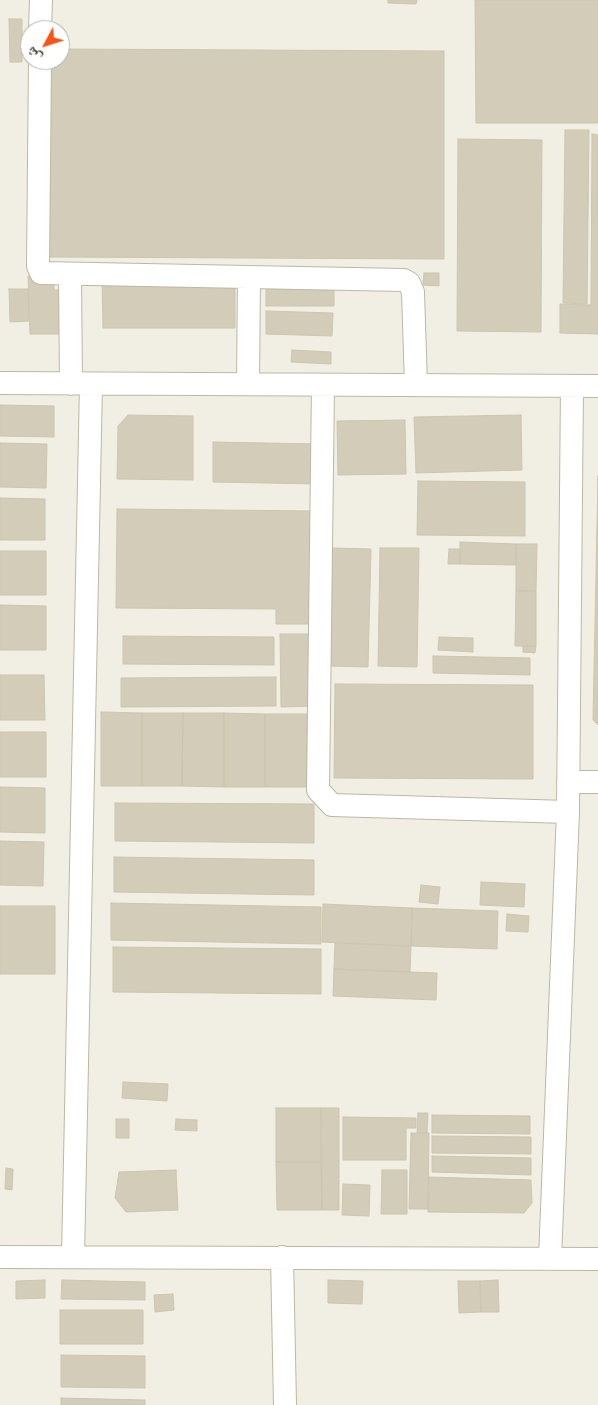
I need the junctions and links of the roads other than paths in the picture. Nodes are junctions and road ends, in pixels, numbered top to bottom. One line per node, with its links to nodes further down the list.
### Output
1 (41, 0): 2 (street)
2 (40, 20)
3 (40, 70): 4 (street)
4 (70, 275): 5 (street); 7 (street)
5 (249, 277): 8 (street); 10 (street)
6 (0, 383): 7 (street)
7 (81, 384): 8 (street); 17 (street)
8 (248, 384): 9 (street)
9 (323, 385): 10 (street); 15 (street)
10 (416, 385): 11 (street)
11 (572, 386): 12 (street); 13 (street)
12 (598, 386)
13 (568, 782): 14 (street); 15 (street)
14 (598, 782)
15 (568, 812): 19 (street)
16 (0, 1256): 17 (street)
17 (74, 1257): 18 (street)
18 (282, 1258): 19 (street); 21 (street)
19 (550, 1259): 20 (street)
20 (598, 1259)
21 (285, 1405)

